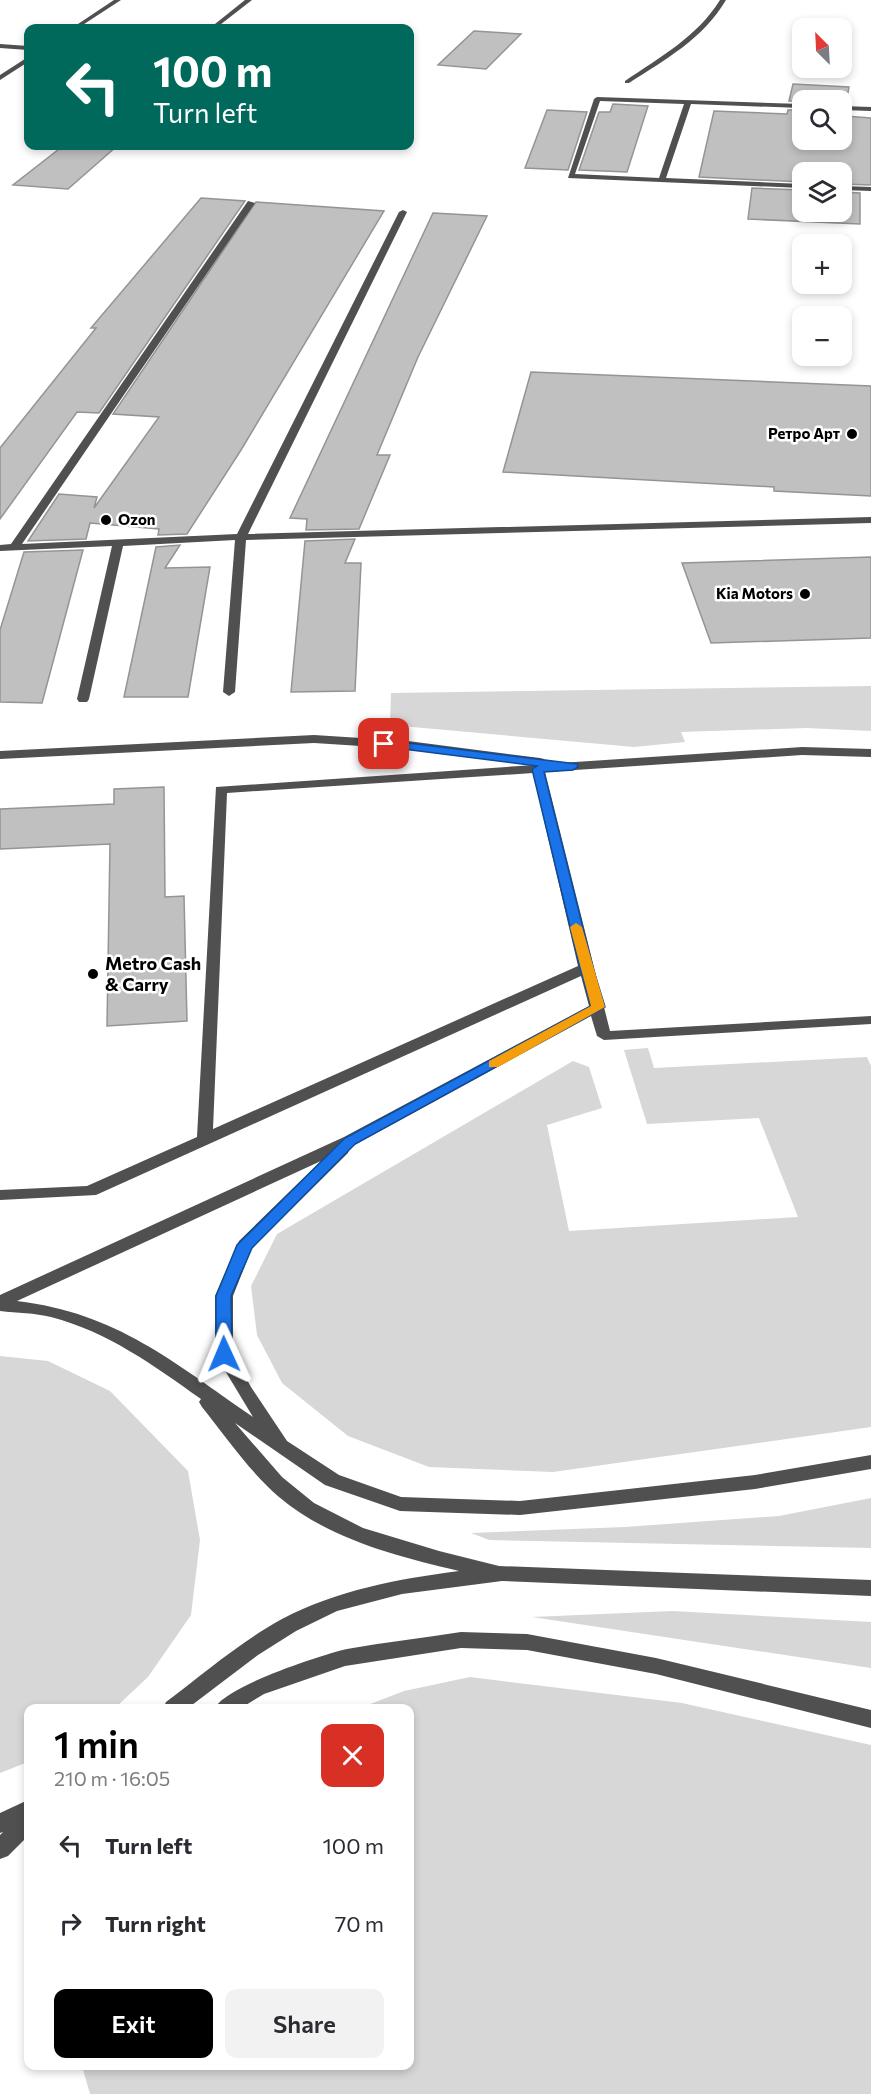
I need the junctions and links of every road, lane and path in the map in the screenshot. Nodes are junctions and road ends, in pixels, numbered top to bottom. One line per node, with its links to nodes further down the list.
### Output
1 (118, 0): 4 (street)
2 (249, 0): 5 (street)
3 (723, 0): 10 (street)
4 (81, 24)
5 (218, 24)
6 (0, 46): 7 (street)
7 (24, 48)
8 (24, 62): 9 (street)
9 (0, 78)
10 (627, 82)
11 (689, 101): 12 (street); 15 (street); 15 (street)
12 (792, 106)
13 (852, 108): 14 (street)
14 (871, 109)
15 (662, 179): 16 (street)
16 (792, 186)
17 (852, 188): 18 (street)
18 (871, 189)
19 (251, 203): 25 (street)
20 (403, 212): 22 (street)
21 (871, 520): 22 (street)
22 (241, 537): 23 (street); 26 (street)
23 (118, 542): 25 (street); 27 (street)
24 (0, 548): 25 (street)
25 (14, 548)
26 (229, 692)
27 (83, 699)
28 (871, 753): 30 (street)
29 (0, 755): 30 (street)
30 (573, 767): 31 (street)
31 (538, 769): 32 (street); 35 (street)
32 (586, 968): 33 (street); 35 (street)
33 (598, 1007): 34 (street); 36 (street)
34 (871, 1020)
35 (205, 1140): 37 (street)
36 (350, 1141): 38 (street); 40 (street)
37 (0, 1195)
38 (0, 1304): 39 (street)
39 (197, 1387): 40 (street); 42 (street)
40 (283, 1448): 41 (street)
41 (871, 1462)
42 (502, 1573): 43 (street); 44 (street)
43 (871, 1588)
44 (177, 1704)
45 (231, 1704): 46 (street)
46 (871, 1719)
47 (24, 1811): 48 (street)
48 (0, 1824)
49 (24, 1827): 50 (street)
50 (0, 1849)

